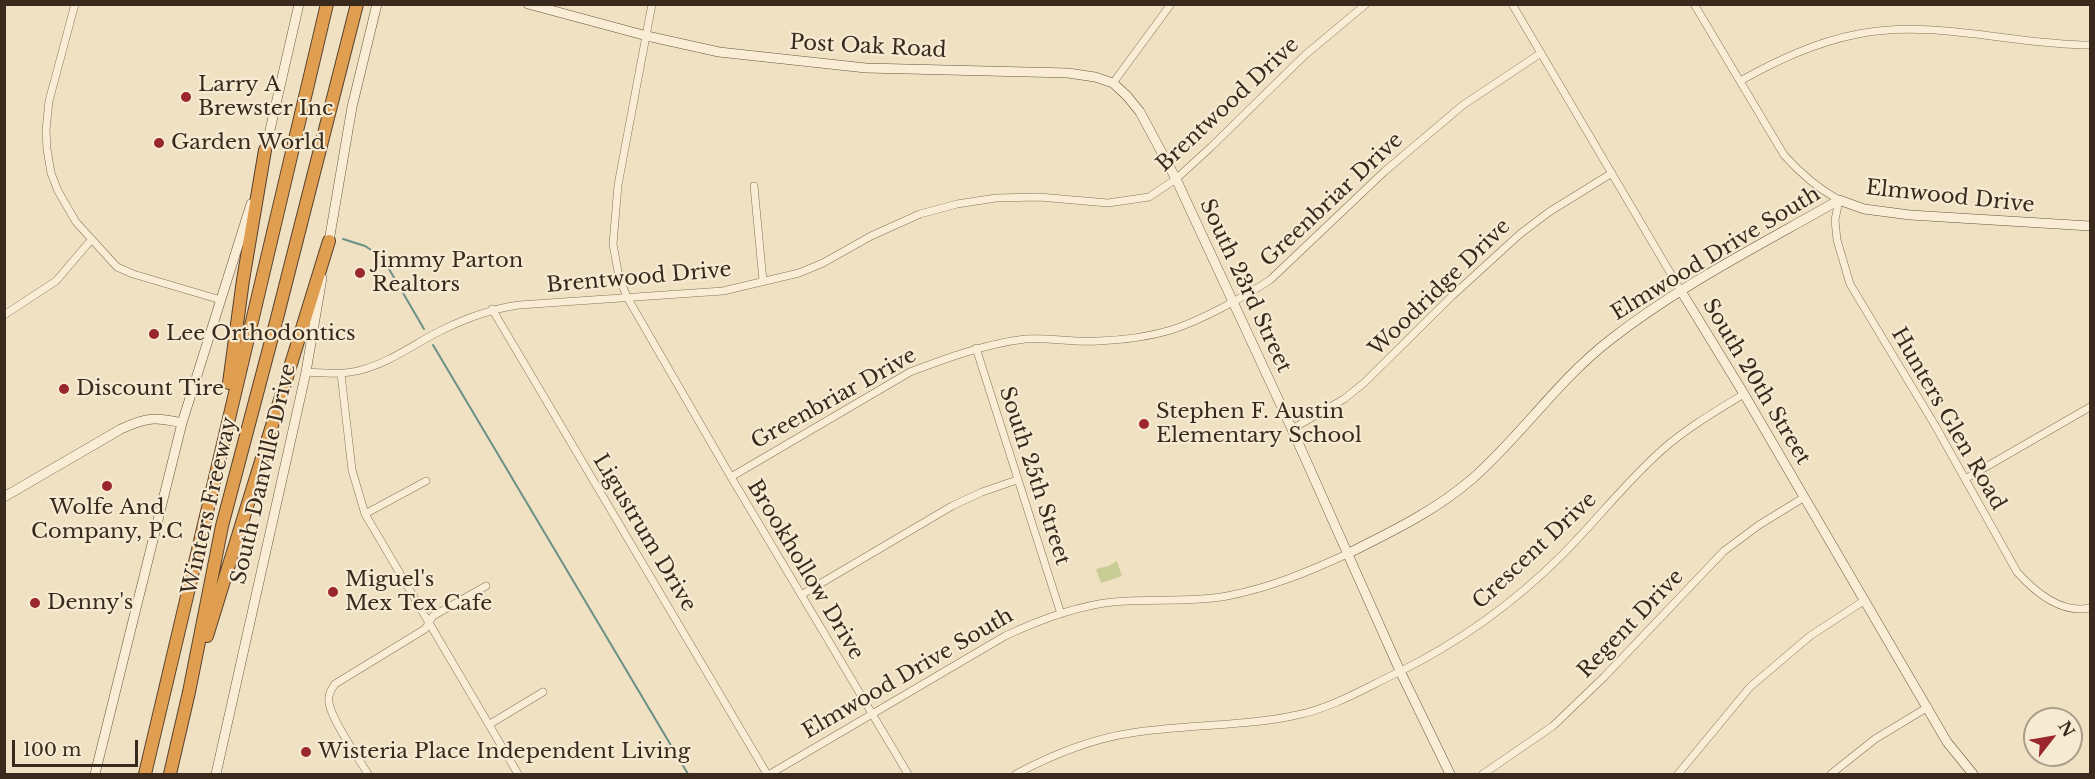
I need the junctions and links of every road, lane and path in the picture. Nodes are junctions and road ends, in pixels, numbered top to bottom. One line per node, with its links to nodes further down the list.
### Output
1 (75, 4): 23 (street)
2 (299, 4): 17 (street)
3 (327, 4): 45 (highway, Winters Freeway)
4 (357, 4): 55 (highway, Winters Freeway)
5 (377, 4): 24 (street, South Danville Drive)
6 (528, 4): 12 (street, Post Oak Road)
7 (652, 4): 12 (street, Brookhollow Drive)
8 (1171, 4): 16 (street)
9 (1365, 4): 19 (street, Brentwood Drive)
10 (1512, 4): 14 (street, South 20th Street)
11 (1694, 4): 15 (street, Elmwood Drive)
12 (647, 36): 16 (street, Post Oak Road); 27 (street, Brookhollow Drive)
13 (2091, 45): 15 (street)
14 (1541, 53): 18 (street, South 20th Street); 29 (street, Greenbriar Drive)
15 (1740, 81): 21 (street, Elmwood Drive)
16 (1113, 83): 19 (street, South 23rd Street)
17 (265, 150): 28 (street); 45 (highway)
18 (1612, 173): 26 (street, South 20th Street); 38 (street, Woodridge Drive)
19 (1176, 179): 25 (street, Brentwood Drive); 29 (street, South 23rd Street)
20 (754, 186): 25 (street)
21 (1839, 200): 22 (street, Elmwood Drive); 26 (street, Elmwood Drive South); 40 (street, Hunters Glen Road)
22 (2091, 226)
23 (91, 240): 28 (street); 31 (street)
24 (328, 241): 33 (street, South Danville Drive); 55 (highway)
25 (763, 281): 27 (street, Brentwood Drive)
26 (1681, 291): 35 (street, South 20th Street); 47 (street, Elmwood Drive South)
27 (627, 297): 30 (street, Brentwood Drive); 39 (street, Brookhollow Drive)
28 (221, 300): 37 (street)
29 (1232, 302): 32 (street, Greenbriar Drive); 38 (street, South 23rd Street)
30 (492, 309): 34 (street, Brentwood Drive); 66 (street, Ligustrum Drive)
31 (4, 315)
32 (976, 348): 39 (street, Greenbriar Drive); 41 (street, South 25th Street)
33 (306, 372): 34 (street, Brentwood Drive); 63 (street, South Danville Drive)
34 (341, 374): 46 (street)
35 (1744, 394): 44 (street, South 20th Street); 54 (street, Crescent Drive)
36 (2091, 407): 40 (street)
37 (182, 423): 43 (street); 60 (street)
38 (1292, 429): 47 (street, South 23rd Street)
39 (731, 477): 49 (street, Brookhollow Drive)
40 (1965, 479): 51 (street, Hunters Glen Road)
41 (1017, 480): 49 (street); 52 (street, South 25th Street)
42 (426, 481): 46 (street)
43 (4, 496)
44 (1803, 498): 50 (street, South 20th Street); 70 (street, Regent Drive)
45 (206, 513): 61 (highway, Winters Freeway)
46 (365, 514): 53 (street)
47 (1347, 554): 52 (street, Elmwood Drive South); 54 (street, South 23rd Street)
48 (486, 586): 53 (street)
49 (801, 595): 58 (street, Brookhollow Drive)
50 (1865, 600): 57 (street, South 20th Street); 71 (street)
51 (2091, 608)
52 (1061, 614): 58 (street, Elmwood Drive South)
53 (429, 623): 59 (street); 64 (street)
54 (1401, 671): 68 (street, Crescent Drive); 69 (street, South 23rd Street)
55 (189, 692): 62 (highway, Winters Freeway)
56 (543, 692): 59 (street)
57 (1928, 707): 72 (street); 73 (street, South 20th Street)
58 (871, 714): 66 (street, Elmwood Drive South); 67 (street, Brookhollow Drive)
59 (490, 724): 65 (street)
60 (95, 774)
61 (145, 774)
62 (170, 774)
63 (216, 774)
64 (368, 774)
65 (518, 774)
66 (769, 774)
67 (909, 774)
68 (1016, 774)
69 (1450, 774)
70 (1483, 774)
71 (1678, 774)
72 (1832, 774)
73 (1973, 774)

